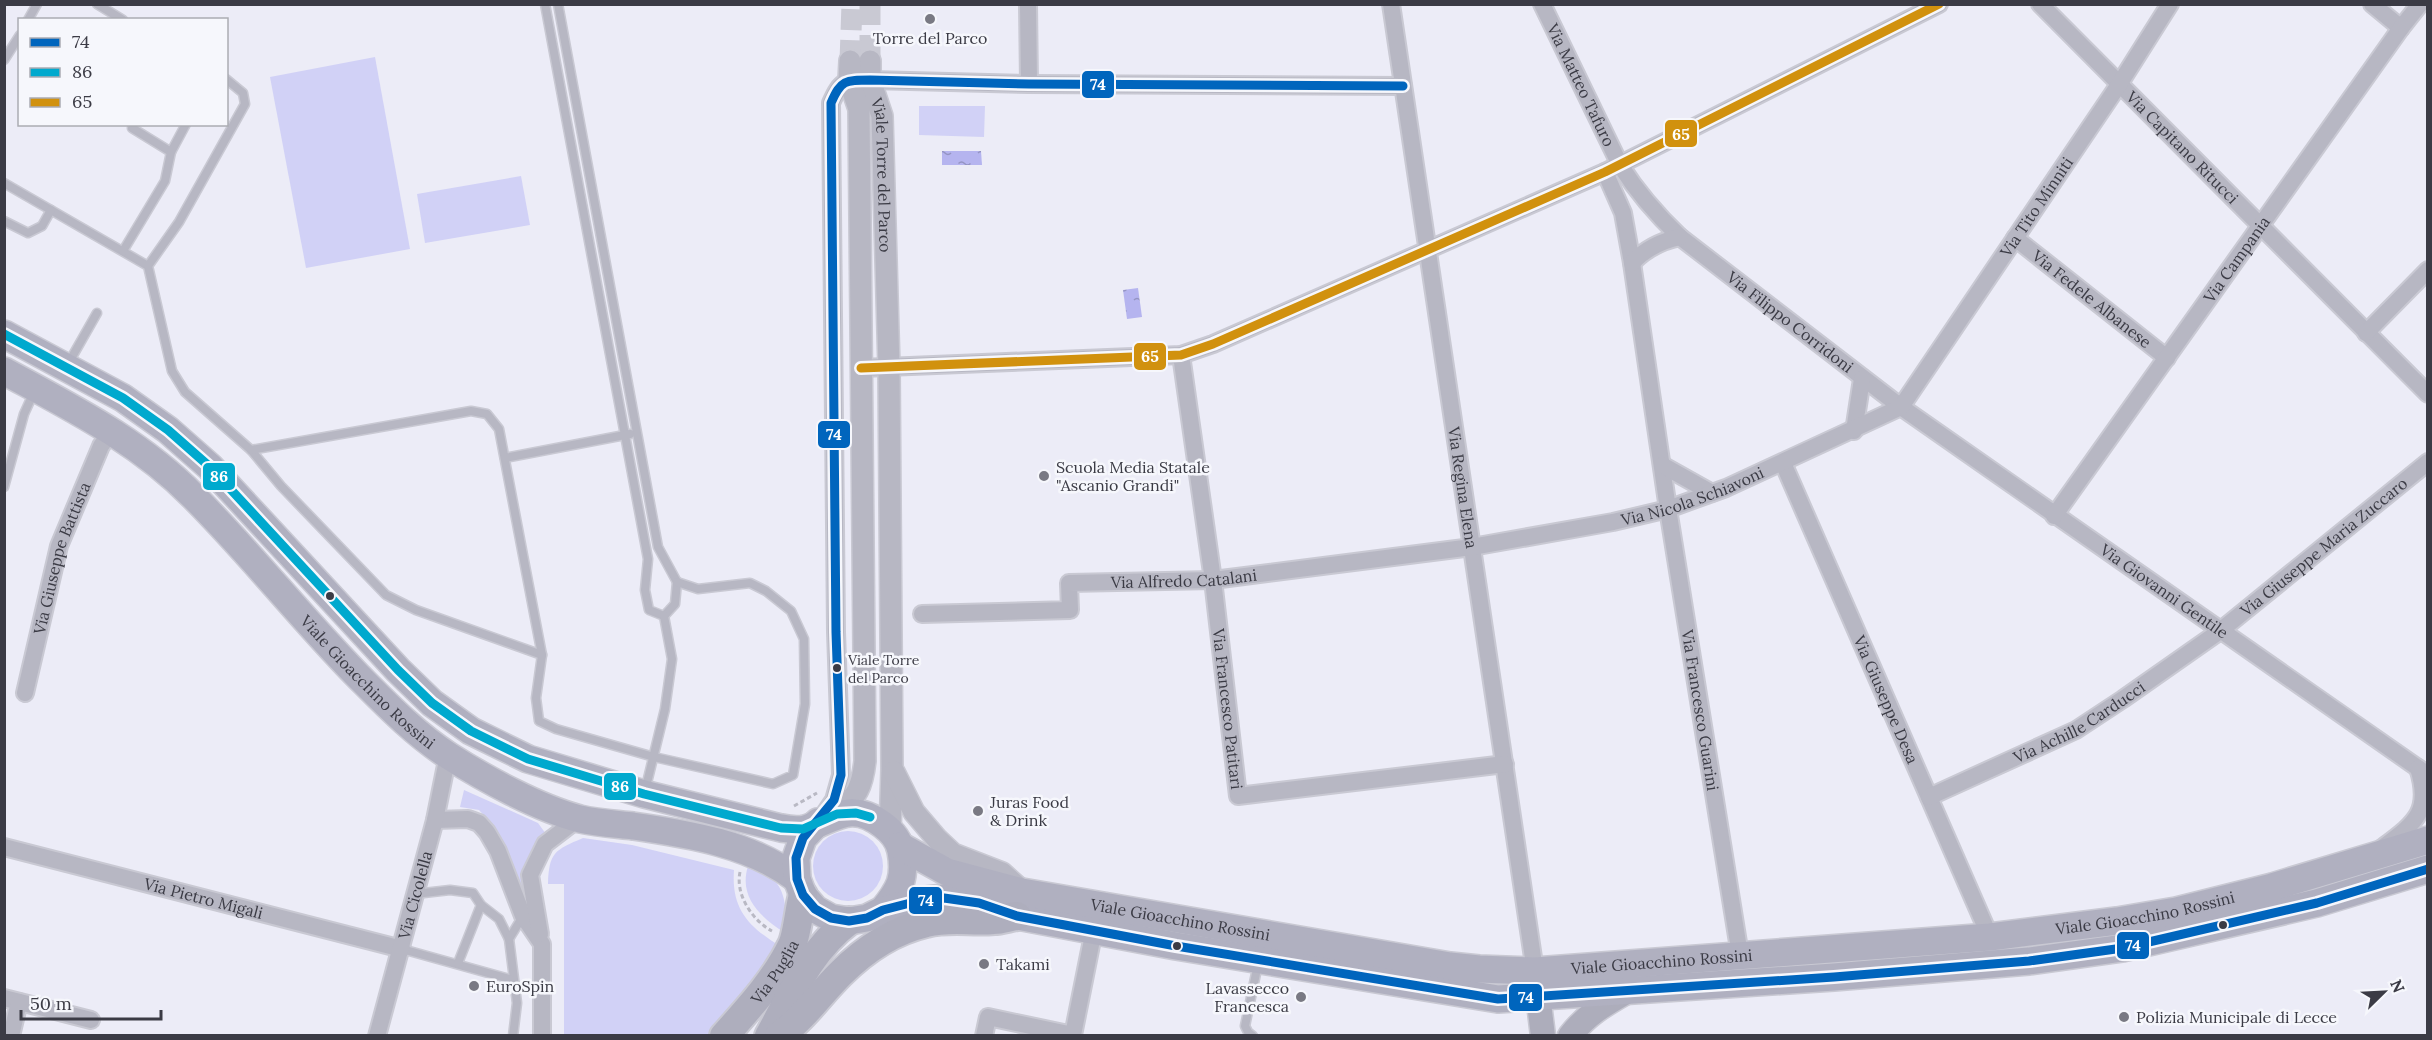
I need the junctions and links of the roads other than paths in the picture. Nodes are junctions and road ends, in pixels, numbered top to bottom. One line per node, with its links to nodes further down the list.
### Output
1 (37, 4): 13 (lane)
2 (97, 4): 14 (lane)
3 (545, 4): 54 (lane)
4 (558, 4): 53 (lane)
5 (1028, 4): 21 (street)
6 (1391, 4): 22 (street, Via Regina Elena)
7 (1542, 4): 26 (street, Via Matteo Tafuro)
8 (1939, 4): 26 (street)
9 (2040, 4): 20 (street, Via Capitano Ritucci)
10 (2170, 4): 20 (street, Via Tito Minniti)
11 (2372, 4): 15 (street)
12 (2420, 4): 15 (street, Via Campania)
13 (29, 18)
14 (120, 18)
15 (2401, 28): 30 (street, Via Campania)
16 (18, 37): 17 (lane)
17 (4, 60)
18 (860, 70): 21 (street); 44 (street, Viale Torre del Parco); 45 (street, Viale Torre del Parco); 80 (street, Viale Torre del Parco)
19 (228, 81): 36 (lane)
20 (2120, 83): 30 (street, Via Capitano Ritucci); 32 (street, Via Tito Minniti)
21 (1029, 84): 22 (street)
22 (1403, 86): 33 (street, Via Regina Elena)
23 (133, 126): 25 (lane)
24 (185, 126): 25 (lane)
25 (171, 152): 34 (lane)
26 (1613, 168): 31 (street, Via Filippo Corridoni); 33 (street); 35 (street, Via Francesco Guarini)
27 (4, 183): 28 (lane)
28 (51, 210): 29 (lane); 34 (lane)
29 (4, 221)
30 (2261, 227): 39 (street, Via Capitano Ritucci); 42 (street, Via Campania)
31 (1680, 237): 35 (street); 47 (street, Via Filippo Corridoni)
32 (2015, 238): 42 (street, Via Fedele Albanese); 50 (street, Via Tito Minniti)
33 (1428, 250): 41 (street); 64 (street, Via Regina Elena)
34 (123, 251): 36 (lane)
35 (1632, 262): 59 (street, Via Francesco Guarini)
36 (148, 266): 55 (lane)
37 (2427, 270): 39 (street)
38 (97, 313): 43 (lane)
39 (2366, 333): 49 (street, Via Capitano Ritucci)
40 (4, 334): 43 (main road, Viale Gioacchino Rossini)
41 (1180, 355): 45 (street); 65 (street, Via Francesco Patitari)
42 (2167, 358): 63 (street, Via Campania)
43 (66, 367): 77 (main road, Viale Gioacchino Rossini)
44 (861, 368): 45 (street); 80 (street, Viale Torre del Parco)
45 (889, 368): 75 (street, Viale Torre del Parco)
46 (4, 371): 48 (main road, Viale Gioacchino Rossini)
47 (1862, 379): 50 (street, Via Filippo Corridoni); 52 (street)
48 (36, 388): 51 (main road, Viale Gioacchino Rossini); 60 (lane)
49 (2427, 394)
50 (1901, 408): 52 (street, Via Nicola Schiavoni); 63 (street, Via Giovanni Gentile)
51 (112, 430): 71 (street, Via Giuseppe Battista); 72 (main road, Viale Gioacchino Rossini)
52 (1854, 431): 58 (street, Via Nicola Schiavoni)
53 (637, 433): 54 (lane); 66 (lane)
54 (626, 435): 56 (lane); 68 (lane)
55 (251, 450): 56 (lane); 70 (lane)
56 (505, 458): 70 (lane)
57 (2427, 462): 69 (street, Via Giuseppe Maria Zuccaro)
58 (1783, 463): 61 (street, Via Nicola Schiavoni); 78 (street, Via Giuseppe Desa)
59 (1662, 465): 61 (street); 62 (street, Via Francesco Guarini)
60 (4, 487)
61 (1712, 493): 62 (street, Via Nicola Schiavoni)
62 (1668, 509): 64 (street, Via Nicola Schiavoni); 99 (street, Via Francesco Guarini)
63 (2054, 516): 69 (street, Via Giovanni Gentile)
64 (1472, 547): 65 (street, Via Alfredo Catalani); 74 (street, Via Regina Elena)
65 (1213, 580): 67 (street, Via Alfredo Catalani); 74 (street, Via Francesco Patitari)
66 (676, 582): 68 (lane); 73 (lane)
67 (922, 614)
68 (664, 616): 73 (lane)
69 (2220, 632): 76 (street, Via Giovanni Gentile); 78 (street, Via Achille Carducci)
70 (542, 655): 73 (lane)
71 (26, 693)
72 (448, 755): 79 (main road, Viale Gioacchino Rossini); 81 (street, Via Cicolella)
73 (654, 757): 77 (lane)
74 (1505, 764): 102 (street, Via Regina Elena)
75 (892, 769): 82 (street, Viale Torre del Parco); 89 (street)
76 (2423, 771): 85 (street)
77 (644, 794): 80 (main road, Viale Gioacchino Rossini)
78 (1929, 797): 95 (street, Via Giuseppe Desa)
79 (579, 818): 87 (main road, Viale Gioacchino Rossini); 97 (street)
80 (827, 818): 82 (main road, Viale Gioacchino Rossini); 87 (main road)
81 (435, 820): 88 (street, Via Cicolella); 92 (street)
82 (895, 838): 89 (main road, Viale Gioacchino Rossini); 91 (main road)
83 (2427, 840): 85 (main road, Viale Gioacchino Rossini)
84 (4, 847): 98 (street, Via Pietro Migali)
85 (2367, 859): 95 (main road, Viale Gioacchino Rossini)
86 (2427, 869): 104 (main road, Viale Gioacchino Rossini)
87 (800, 887): 93 (main road, Viale Gioacchino Rossini); 112 (highway, Via Puglia)
88 (415, 894): 90 (lane); 98 (street, Via Cicolella)
89 (1020, 904): 91 (main road, Viale Gioacchino Rossini); 94 (main road, Viale Gioacchino Rossini); 102 (main road, Viale Gioacchino Rossini); 114 (highway)
90 (482, 905): 96 (lane); 101 (lane)
91 (882, 910): 93 (main road, Viale Gioacchino Rossini)
92 (524, 916): 96 (lane); 97 (street)
93 (849, 921): 113 (highway, Via Puglia)
94 (1094, 930): 100 (main road, Viale Gioacchino Rossini); 115 (street)
95 (1990, 937): 99 (main road, Viale Gioacchino Rossini)
96 (509, 939): 103 (lane)
97 (542, 944): 111 (street)
98 (402, 949): 101 (lane); 109 (street, Via Cicolella)
99 (1740, 955): 102 (main road, Viale Gioacchino Rossini)
100 (1258, 960): 105 (main road, Viale Gioacchino Rossini); 116 (lane)
101 (458, 963): 103 (lane)
102 (1535, 971): 105 (main road)
103 (513, 980): 110 (lane)
104 (1626, 992): 105 (main road, Viale Gioacchino Rossini); 118 (main road)
105 (1539, 998): 117 (main road)
106 (12, 1000): 107 (street); 108 (street)
107 (91, 1020)
108 (11, 1035)
109 (377, 1035)
110 (513, 1035)
111 (542, 1035)
112 (724, 1035)
113 (769, 1035)
114 (779, 1035)
115 (984, 1035)
116 (1253, 1035)
117 (1543, 1035)
118 (1570, 1035)

